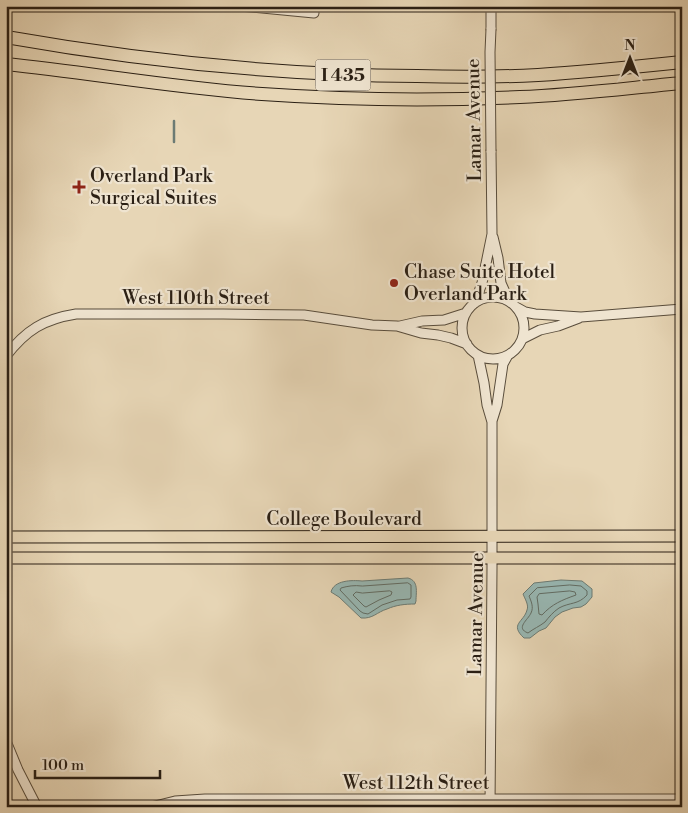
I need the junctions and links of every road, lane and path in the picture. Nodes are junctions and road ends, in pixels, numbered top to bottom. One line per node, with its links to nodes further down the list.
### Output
1 (240, 6): 3 (street)
2 (491, 6): 10 (street, Lamar Avenue, bridge)
3 (314, 12)
4 (6, 37): 6 (highway, I 435)
5 (6, 60): 8 (highway, I 435)
6 (682, 62)
7 (6, 64): 8 (highway)
8 (64, 70): 9 (highway, I 435)
9 (682, 84)
10 (492, 234): 11 (street, Lamar Avenue); 12 (street, Lamar Avenue)
11 (475, 303): 12 (street); 14 (street)
12 (512, 304): 15 (street); 17 (street)
13 (682, 309): 15 (street)
14 (466, 313): 16 (street, West 110th Street); 18 (street)
15 (581, 317): 17 (street)
16 (397, 326): 18 (street, West 110th Street); 19 (street, West 110th Street)
17 (522, 339): 21 (street)
18 (467, 344): 20 (street)
19 (10, 345): 22 (street, West 110th Street)
20 (478, 355): 21 (street); 23 (street, Lamar Avenue)
21 (508, 355): 23 (street, Lamar Avenue)
22 (6, 356)
23 (492, 422): 24 (street, Lamar Avenue)
24 (492, 535): 25 (main road, College Boulevard); 26 (main road, College Boulevard); 28 (street, Lamar Avenue)
25 (682, 536)
26 (6, 537)
27 (6, 558): 28 (main road, College Boulevard)
28 (492, 558): 29 (main road, College Boulevard); 32 (street, Lamar Avenue)
29 (682, 558)
30 (6, 741): 33 (street)
31 (682, 799): 32 (street, West 112th Street)
32 (490, 803): 34 (street, West 112th Street)
33 (37, 807)
34 (151, 807)

